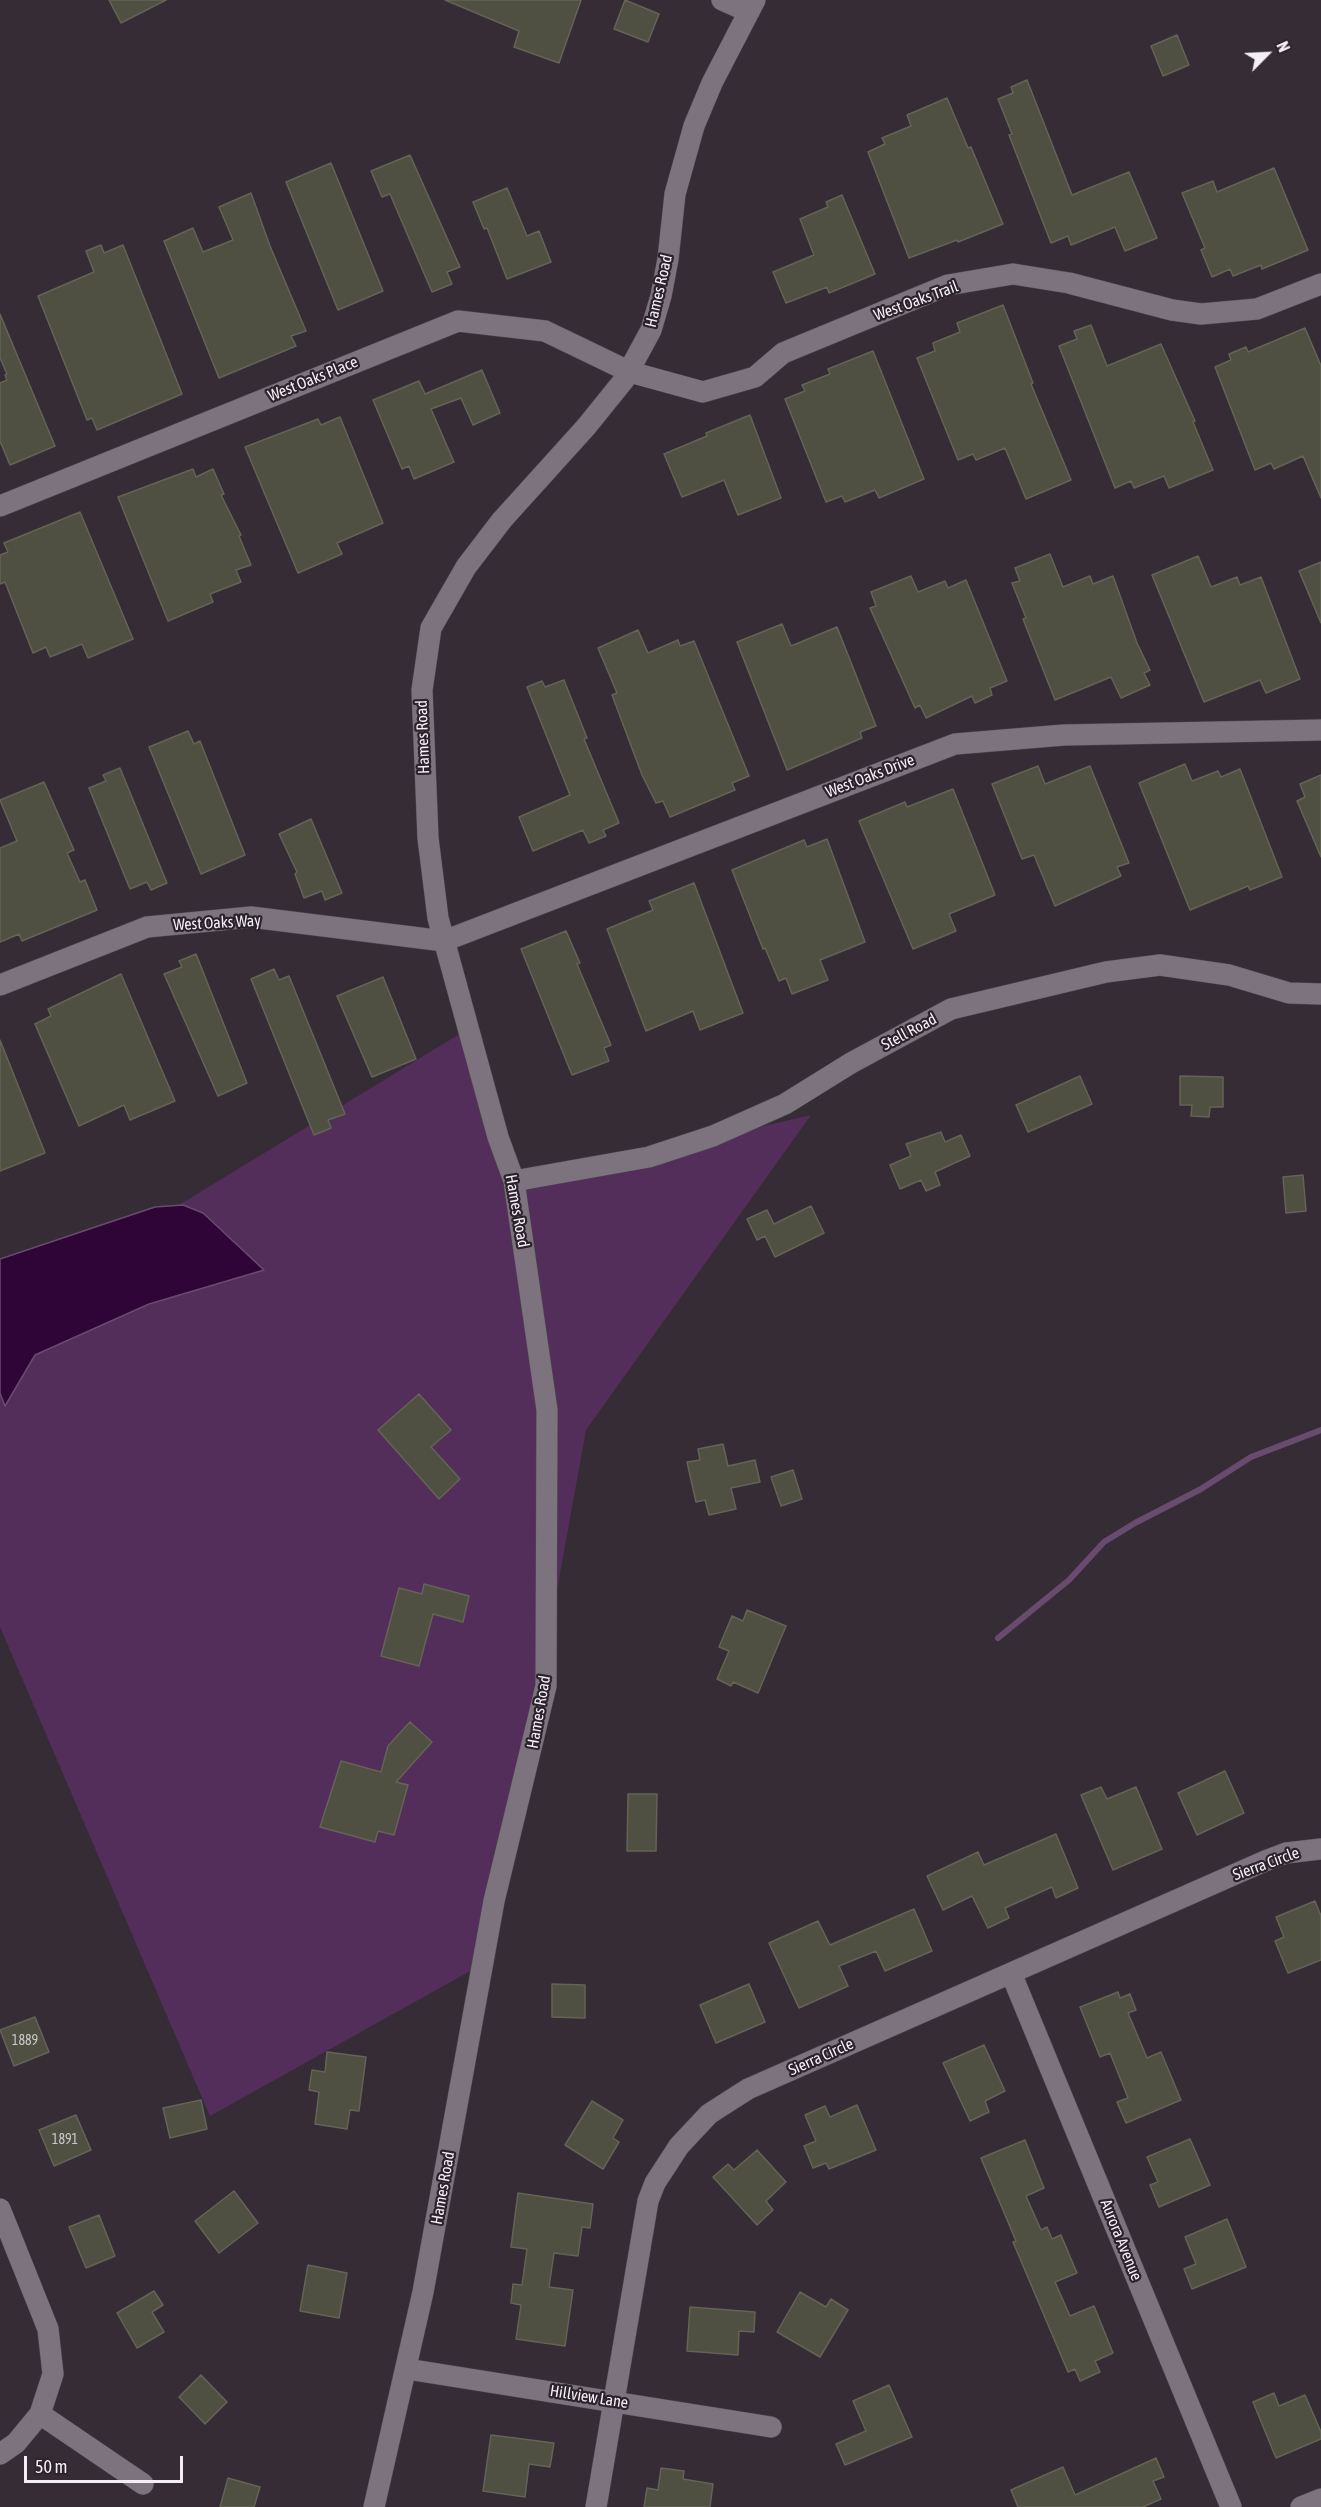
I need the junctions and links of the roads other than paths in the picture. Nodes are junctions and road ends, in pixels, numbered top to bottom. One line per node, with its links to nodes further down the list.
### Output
1 (722, 0): 2 (street)
2 (752, 6): 4 (street, Hames Road)
3 (1321, 284): 4 (street, West Oaks Trail)
4 (630, 372): 5 (street, West Oaks Place); 7 (street, Hames Road)
5 (0, 506)
6 (1321, 729): 7 (street, West Oaks Drive)
7 (444, 941): 8 (street, West Oaks Way); 10 (street, Hames Road)
8 (0, 985)
9 (1321, 994): 10 (street, Stell Road)
10 (514, 1181): 14 (street, Hames Road)
11 (1321, 1849): 12 (street, Sierra Circle)
12 (1011, 1973): 15 (street, Sierra Circle); 23 (street, Aurora Avenue)
13 (0, 2209): 16 (street)
14 (407, 2369): 15 (street, Hillview Lane); 21 (street, Hames Road)
15 (613, 2401): 17 (street, Hillview Lane); 22 (street, Sierra Circle)
16 (40, 2414): 18 (street); 19 (street)
17 (771, 2427)
18 (0, 2454)
19 (143, 2484)
20 (1321, 2499): 24 (street)
21 (374, 2507)
22 (596, 2507)
23 (1231, 2507)
24 (1301, 2507)

